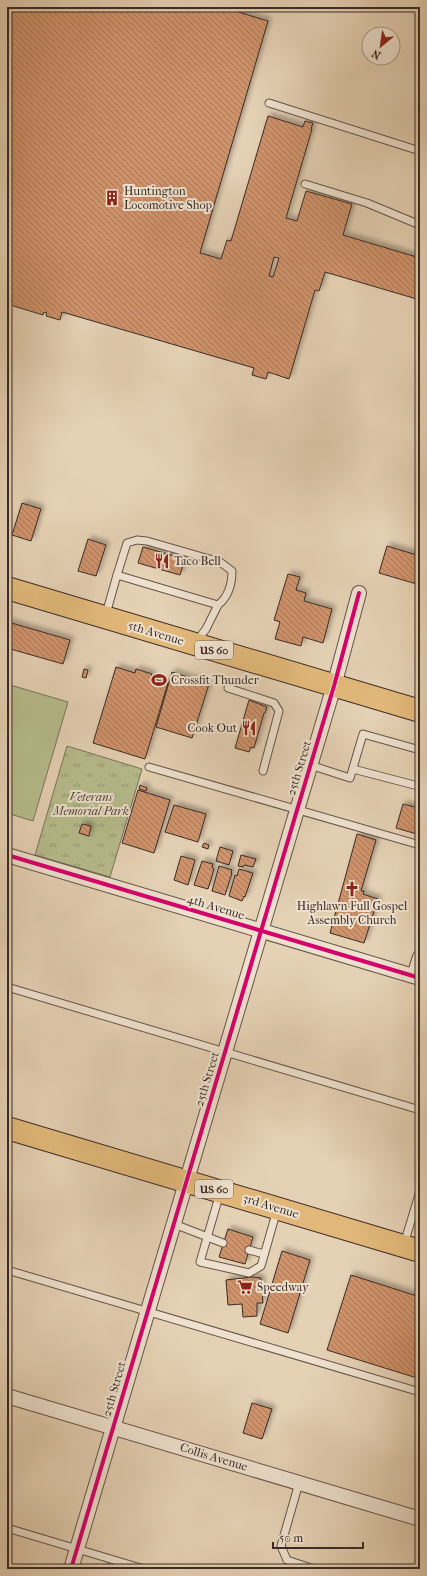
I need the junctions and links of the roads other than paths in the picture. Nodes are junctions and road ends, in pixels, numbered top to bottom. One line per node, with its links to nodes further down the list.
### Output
1 (268, 103): 2 (lane)
2 (420, 151)
3 (305, 184): 4 (lane)
4 (420, 225)
5 (117, 575): 8 (lane); 8 (lane); 9 (lane)
6 (7, 588): 9 (main road, 5th Avenue / US 60)
7 (359, 593): 11 (street, 25th Street)
8 (218, 605): 10 (lane)
9 (105, 618): 10 (main road, 5th Avenue / US 60)
10 (194, 644): 11 (main road, 5th Avenue / US 60)
11 (334, 686): 13 (main road, 5th Avenue / US 60); 15 (street, 25th Street)
12 (228, 688): 18 (lane)
13 (420, 711)
14 (420, 750): 17 (lane)
15 (310, 765): 17 (lane); 20 (street, 25th Street)
16 (149, 767): 20 (lane)
17 (353, 769): 19 (lane)
18 (263, 771)
19 (420, 778)
20 (297, 809): 21 (lane); 23 (street, 25th Street)
21 (420, 845)
22 (7, 855): 23 (street, 4th Avenue)
23 (260, 931): 25 (street, 4th Avenue); 27 (street, 25th Street)
24 (420, 957): 25 (street)
25 (417, 977)
26 (7, 987): 27 (lane)
27 (225, 1052): 28 (lane); 30 (street, 25th Street)
28 (420, 1110)
29 (7, 1128): 30 (main road, 3rd Avenue / US 60)
30 (187, 1182): 31 (main road, 3rd Avenue / US 60); 34 (street, 25th Street)
31 (220, 1191): 33 (main road, 3rd Avenue / US 60); 35 (lane)
32 (420, 1191): 37 (lane)
33 (277, 1208): 37 (main road, 3rd Avenue / US 60); 39 (lane)
34 (174, 1224): 35 (lane); 41 (street, 25th Street)
35 (206, 1238): 36 (lane); 39 (lane)
36 (223, 1243)
37 (412, 1249)
38 (249, 1250): 39 (lane)
39 (264, 1254)
40 (7, 1270): 41 (lane)
41 (148, 1311): 42 (lane); 44 (street, 25th Street)
42 (420, 1392)
43 (7, 1396): 44 (street, Collis Avenue)
44 (114, 1427): 45 (street, Collis Avenue); 48 (street, 25th Street)
45 (299, 1483): 46 (street, Collis Avenue); 49 (lane)
46 (420, 1519)
47 (7, 1528): 48 (lane)
48 (77, 1549): 50 (street, 25th Street); 51 (lane)
49 (311, 1568)
50 (71, 1569)
51 (144, 1569)

